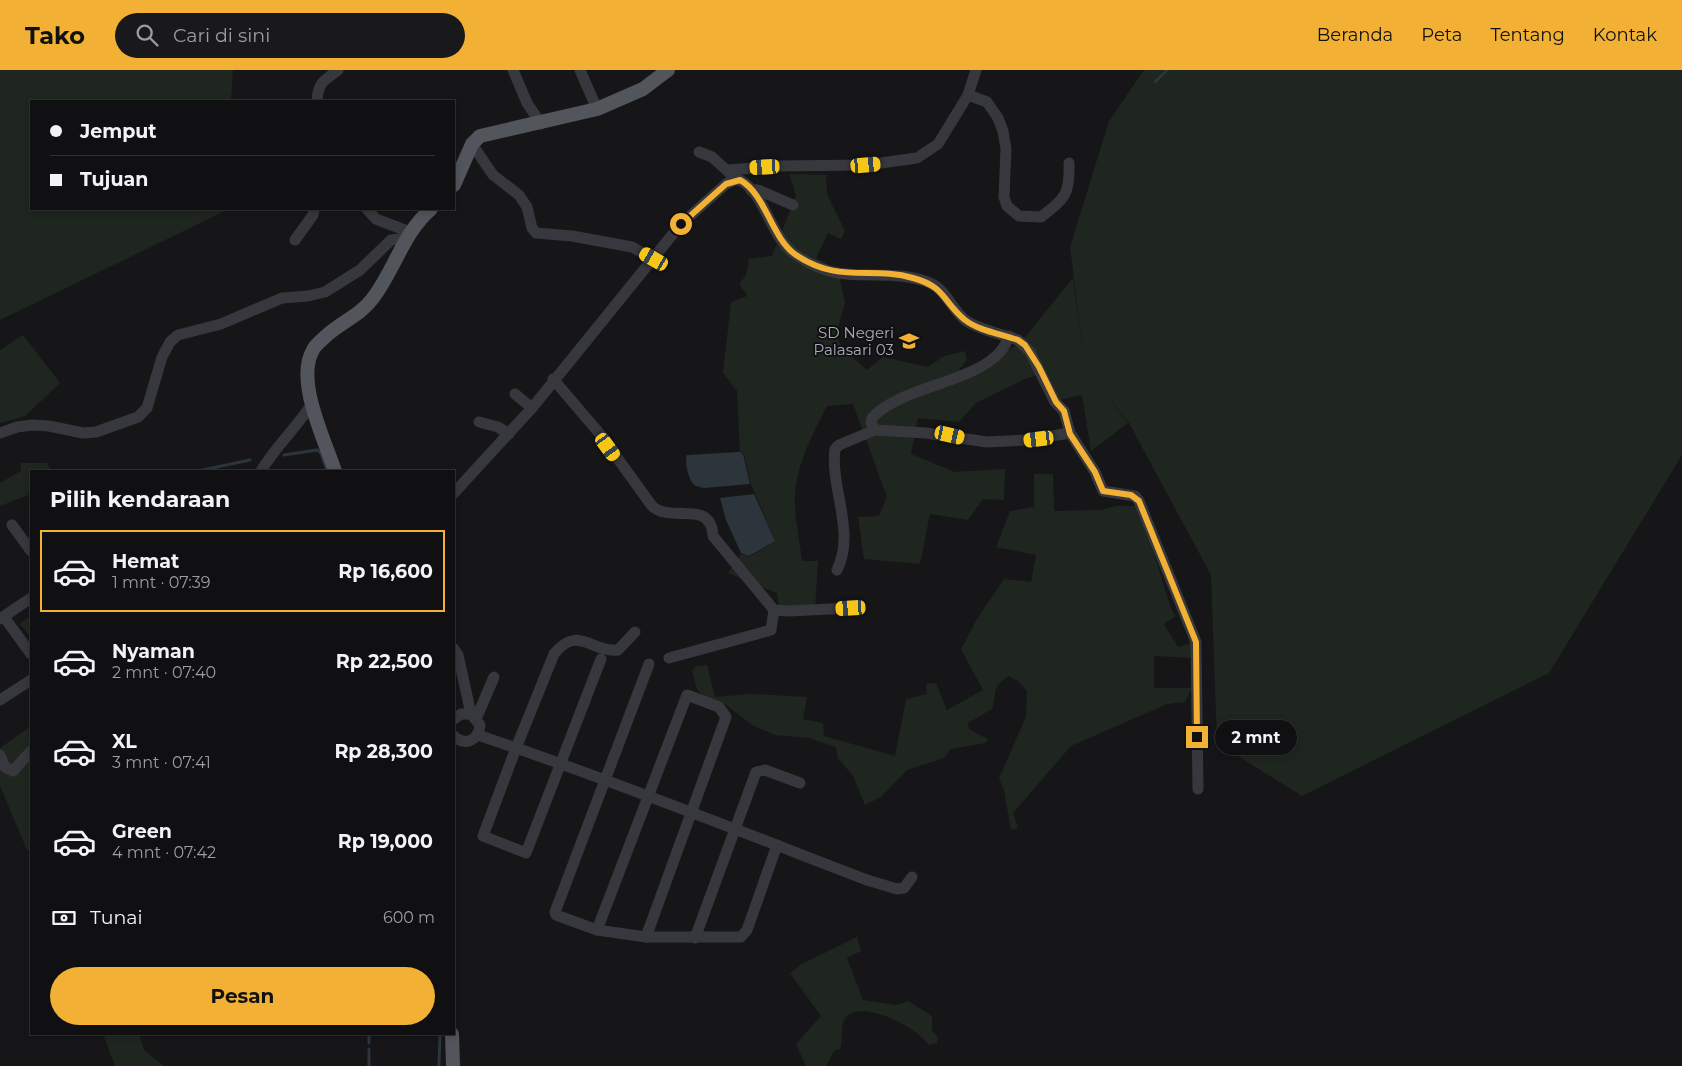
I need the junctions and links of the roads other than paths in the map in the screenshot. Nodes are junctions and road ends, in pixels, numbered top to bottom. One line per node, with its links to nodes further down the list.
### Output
1 (338, 70): 7 (street)
2 (513, 70): 9 (street)
3 (580, 70): 8 (street)
4 (667, 70): 8 (main road)
5 (976, 70): 6 (street)
6 (968, 95): 12 (street); 13 (street)
7 (317, 100)
8 (596, 109): 9 (main road)
9 (541, 124): 10 (main road)
10 (472, 144): 14 (main road); 22 (street)
11 (699, 152): 13 (street)
12 (1069, 163)
13 (731, 175): 15 (street); 22 (street)
14 (455, 183)
15 (751, 190): 16 (street); 23 (street)
16 (793, 205)
17 (314, 210): 21 (street)
18 (368, 210): 20 (street)
19 (430, 210): 20 (main road)
20 (408, 235): 26 (main road); 30 (street)
21 (295, 240)
22 (654, 259): 24 (street)
23 (1009, 336): 29 (street); 32 (street)
24 (553, 379): 27 (street); 41 (street)
25 (515, 394): 27 (street)
26 (312, 404): 33 (street); 34 (main road)
27 (532, 408): 31 (street)
28 (478, 422): 31 (street)
29 (875, 430): 32 (street); 38 (street)
30 (0, 433)
31 (509, 434): 35 (street)
32 (1070, 434): 62 (street)
33 (262, 470)
34 (336, 470)
35 (455, 492)
36 (12, 525): 37 (street)
37 (30, 550)
38 (838, 570)
39 (30, 599): 42 (street)
40 (851, 608): 41 (street)
41 (774, 610): 46 (street)
42 (2, 618): 45 (street)
43 (635, 632): 56 (street)
44 (455, 650): 52 (street)
45 (30, 653)
46 (669, 658)
47 (601, 659): 59 (street)
48 (649, 664): 60 (street)
49 (494, 677): 52 (street)
50 (30, 681): 51 (street)
51 (0, 700)
52 (474, 717): 53 (street); 54 (street)
53 (455, 718)
54 (478, 735): 55 (street); 56 (street)
55 (455, 737)
56 (516, 748): 59 (street); 59 (street)
57 (30, 752): 58 (street)
58 (0, 755)
59 (559, 763): 60 (street)
60 (604, 779): 63 (street); 68 (street)
61 (800, 783): 65 (street)
62 (1198, 789)
63 (648, 796): 64 (street); 64 (street); 68 (street)
64 (691, 812): 65 (street); 69 (street)
65 (734, 828): 66 (street); 70 (street)
66 (777, 845): 67 (street); 70 (street)
67 (912, 877)
68 (596, 930): 69 (street)
69 (646, 937): 70 (street)
70 (695, 938)
71 (452, 1035): 72 (main road)
72 (453, 1066)

